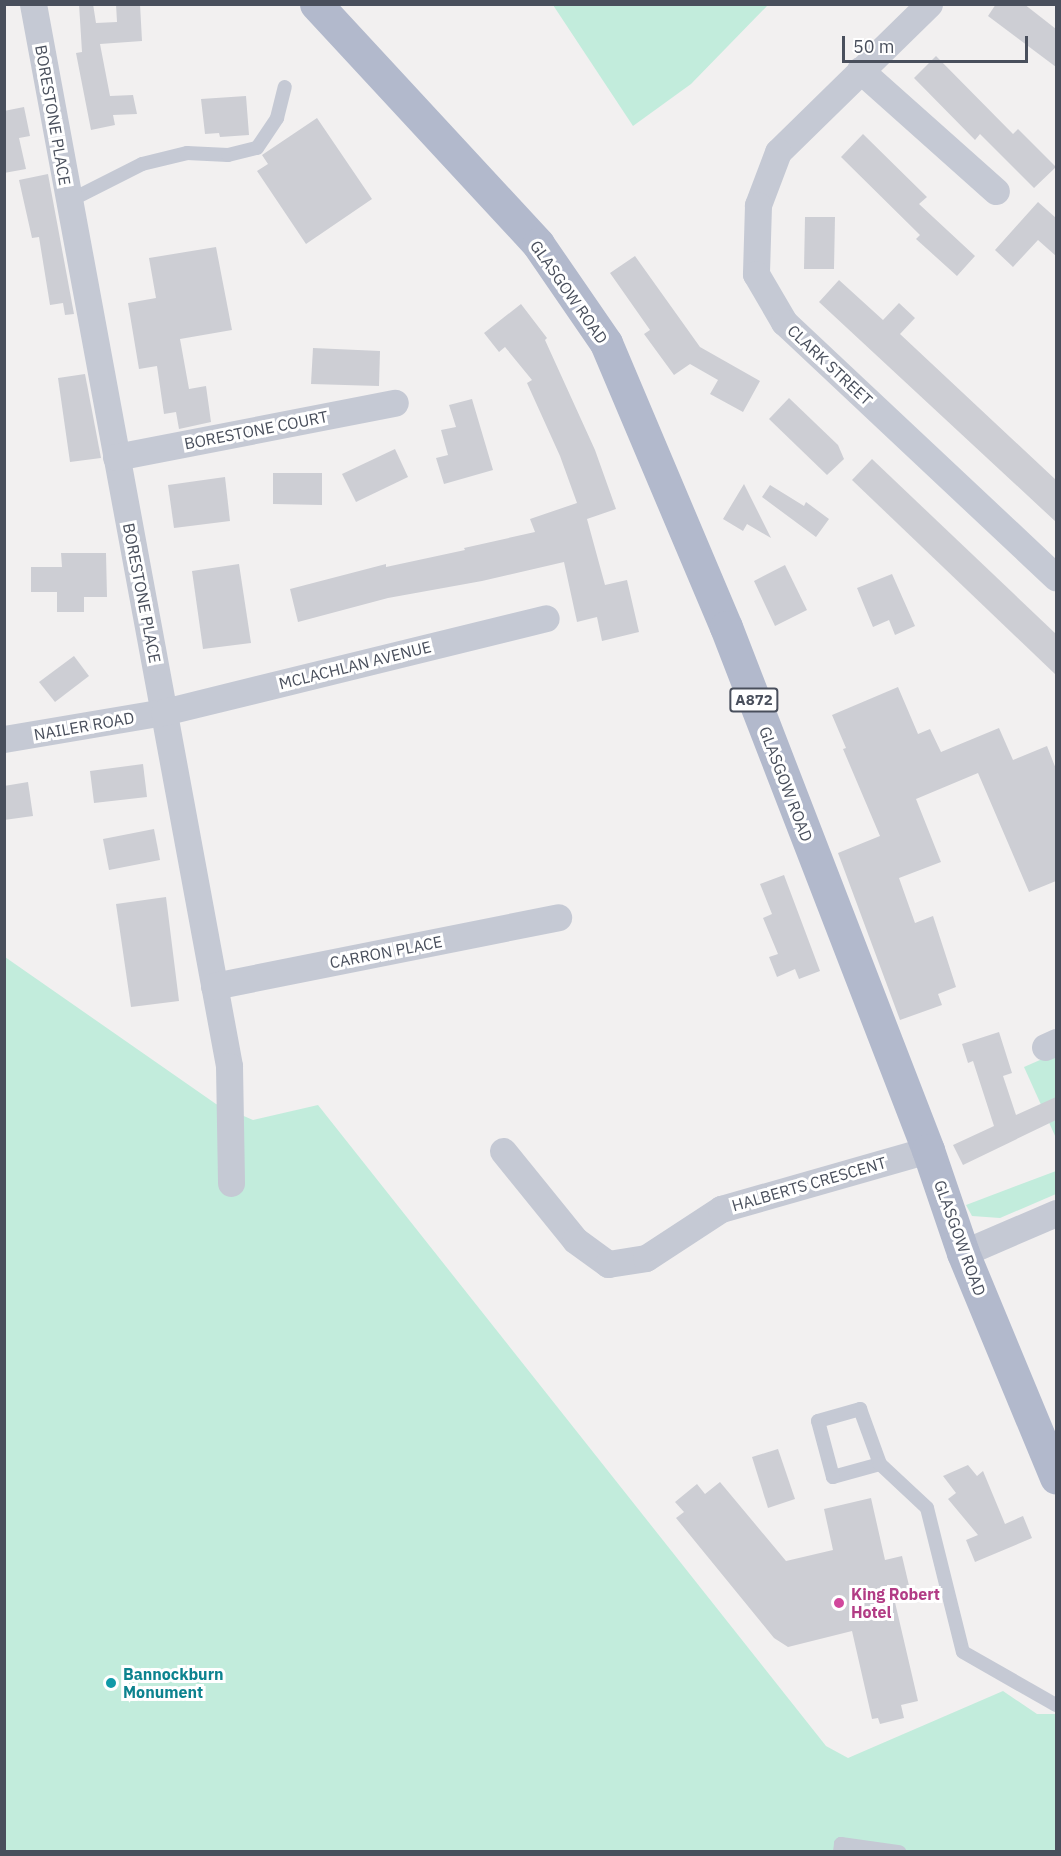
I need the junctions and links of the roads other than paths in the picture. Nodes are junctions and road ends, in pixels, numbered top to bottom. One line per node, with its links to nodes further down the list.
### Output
1 (33, 4): 7 (street, BORESTONE PLACE)
2 (316, 4): 16 (main road, GLASGOW ROAD / A872)
3 (929, 4): 4 (street, CLARK STREET)
4 (860, 70): 6 (street); 10 (street, CLARK STREET)
5 (285, 87): 7 (lane)
6 (996, 191)
7 (69, 201): 9 (street, BORESTONE PLACE)
8 (395, 403): 9 (street, BORESTONE COURT)
9 (116, 457): 12 (street, BORESTONE PLACE)
10 (1056, 577)
11 (546, 618): 12 (street, MCLACHLAN AVENUE)
12 (164, 712): 13 (street, NAILER ROAD); 15 (street, BORESTONE PLACE)
13 (4, 739)
14 (558, 917): 15 (street, CARRON PLACE)
15 (214, 986): 18 (street, BORESTONE PLACE)
16 (928, 1150): 17 (street, HALBERTS CRESCENT); 20 (main road, GLASGOW ROAD / A872)
17 (503, 1151)
18 (231, 1183)
19 (1056, 1213): 20 (street)
20 (963, 1253): 22 (main road, GLASGOW ROAD / A872)
21 (880, 1464): 21 (lane); 23 (lane)
22 (1056, 1477)
23 (1056, 1705)
24 (840, 1851): 25 (lane)
25 (899, 1851)

